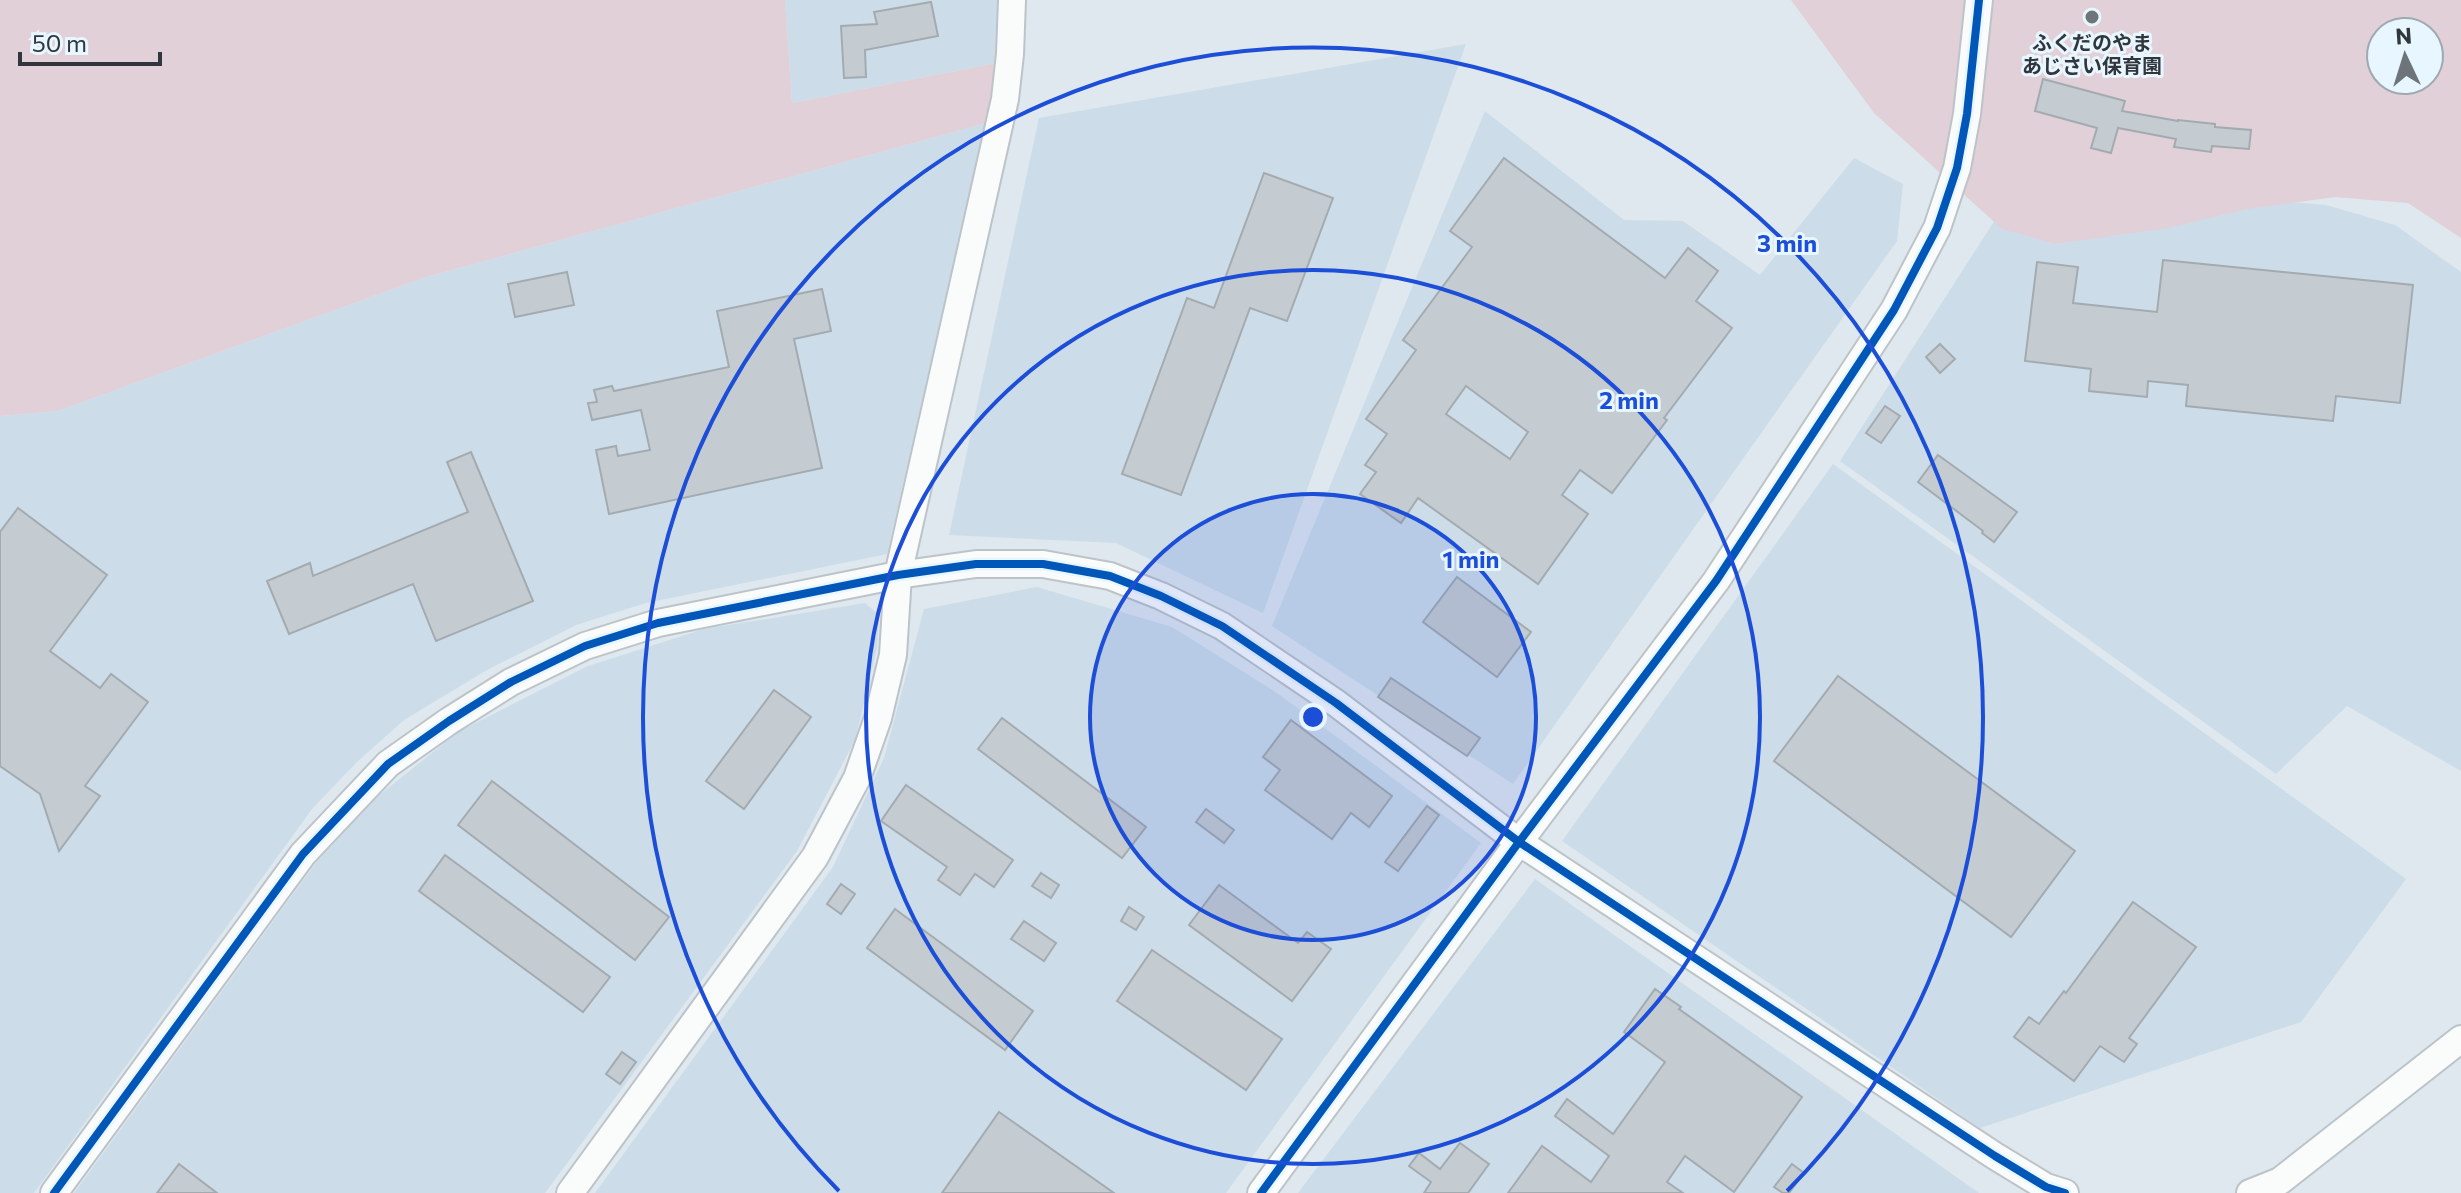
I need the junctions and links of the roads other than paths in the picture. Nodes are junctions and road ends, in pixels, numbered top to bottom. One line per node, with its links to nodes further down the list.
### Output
1 (1012, 0): 3 (street)
2 (1979, 0): 4 (street)
3 (898, 575): 4 (street); 6 (street); 7 (street)
4 (1519, 842): 8 (street); 9 (street)
5 (2461, 1039): 10 (street)
6 (54, 1193)
7 (570, 1193)
8 (1261, 1193)
9 (2065, 1193)
10 (2250, 1193)

